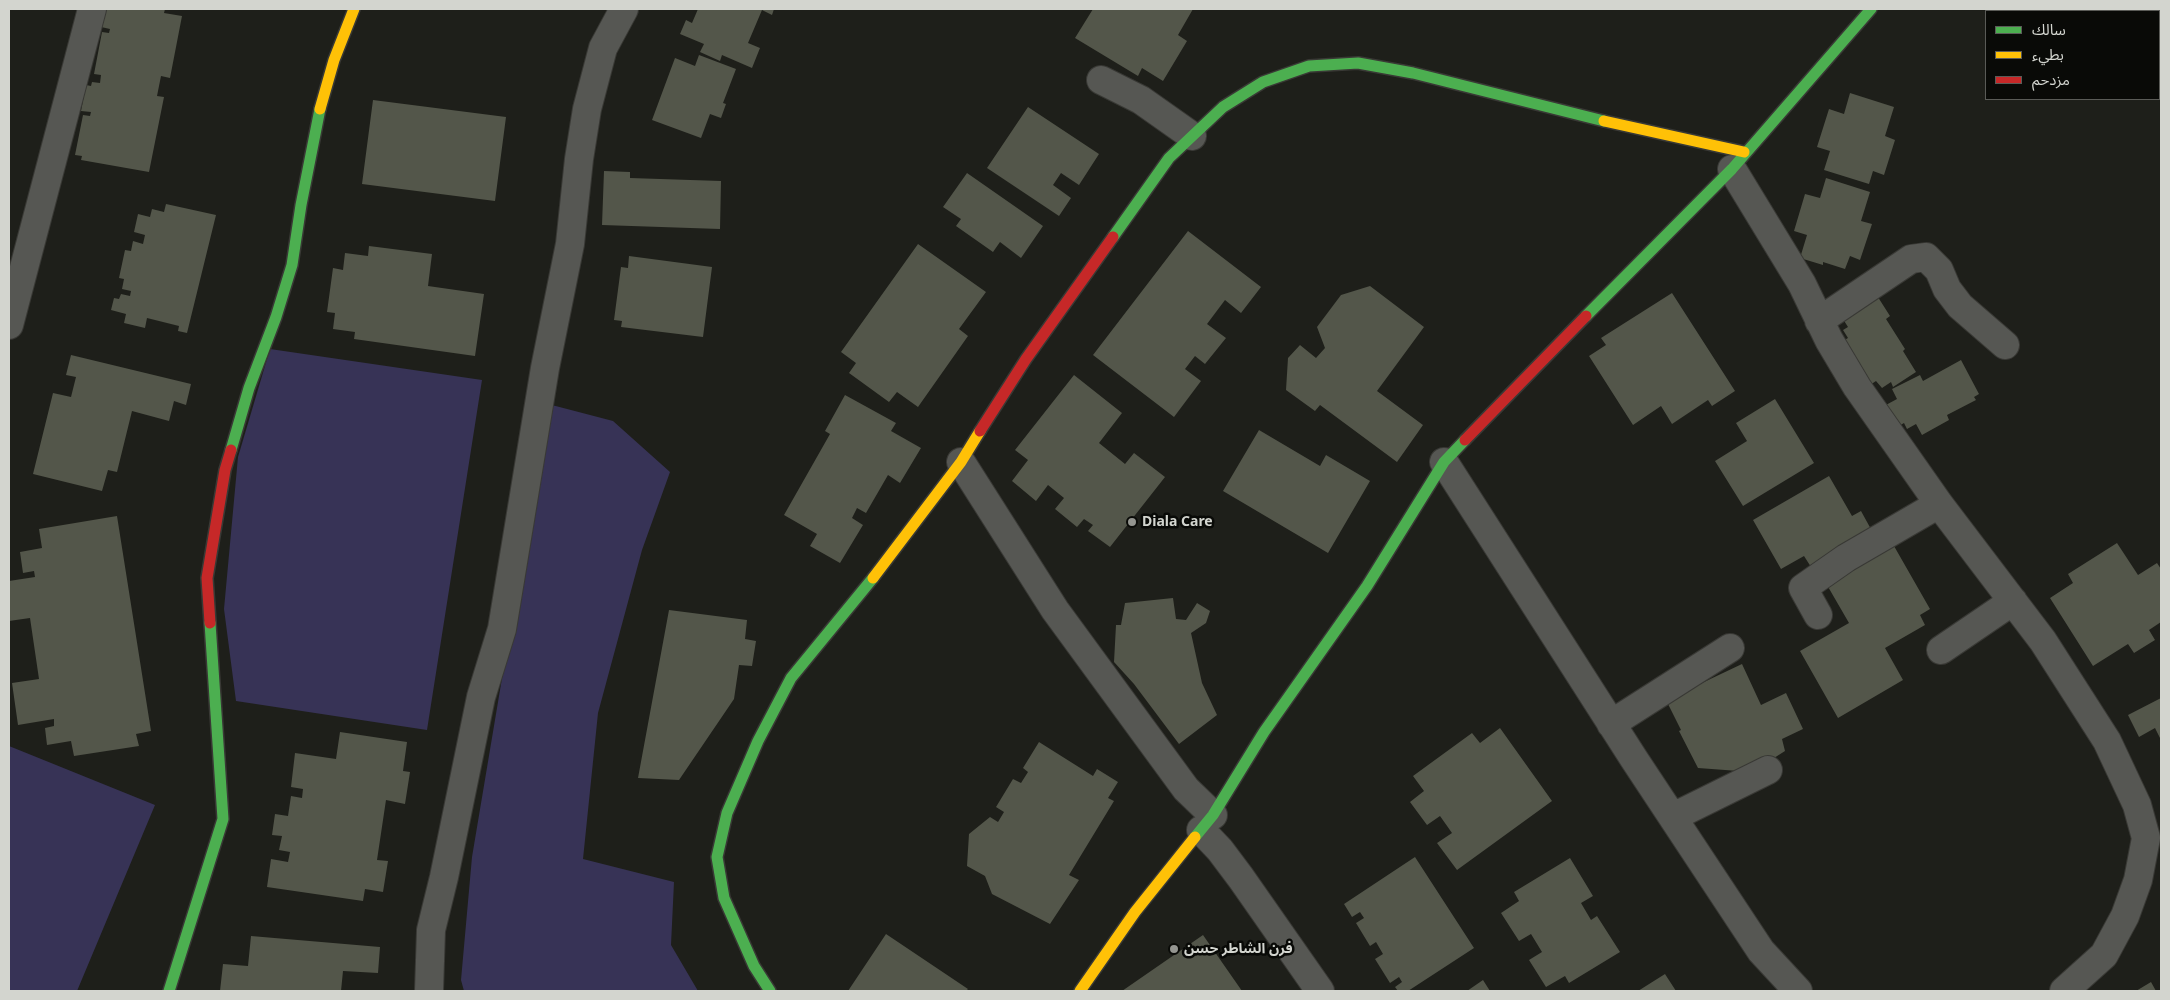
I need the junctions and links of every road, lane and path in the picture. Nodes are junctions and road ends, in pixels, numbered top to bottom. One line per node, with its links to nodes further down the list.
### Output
1 (92, 9): 9 (street)
2 (354, 9): 24 (street)
3 (624, 9): 25 (street)
4 (1871, 9): 7 (street)
5 (1101, 80): 6 (street)
6 (1192, 136): 7 (street); 11 (street)
7 (1738, 160): 8 (street); 12 (street)
8 (1819, 321): 10 (street); 13 (street)
9 (9, 324)
10 (2005, 345)
11 (961, 462): 22 (street); 26 (street)
12 (1444, 462): 18 (street); 22 (street)
13 (1939, 504): 14 (street); 15 (street)
14 (2013, 601): 17 (street); 21 (street)
15 (1818, 615)
16 (1730, 648): 18 (street)
17 (1941, 650)
18 (1611, 724): 20 (street)
19 (1768, 770): 20 (street)
20 (1673, 817): 28 (street)
21 (2151, 818): 29 (street)
22 (1207, 822): 23 (street); 27 (street)
23 (1084, 988)
24 (169, 991)
25 (429, 991)
26 (770, 991)
27 (1320, 991)
28 (1798, 991)
29 (2064, 991)

